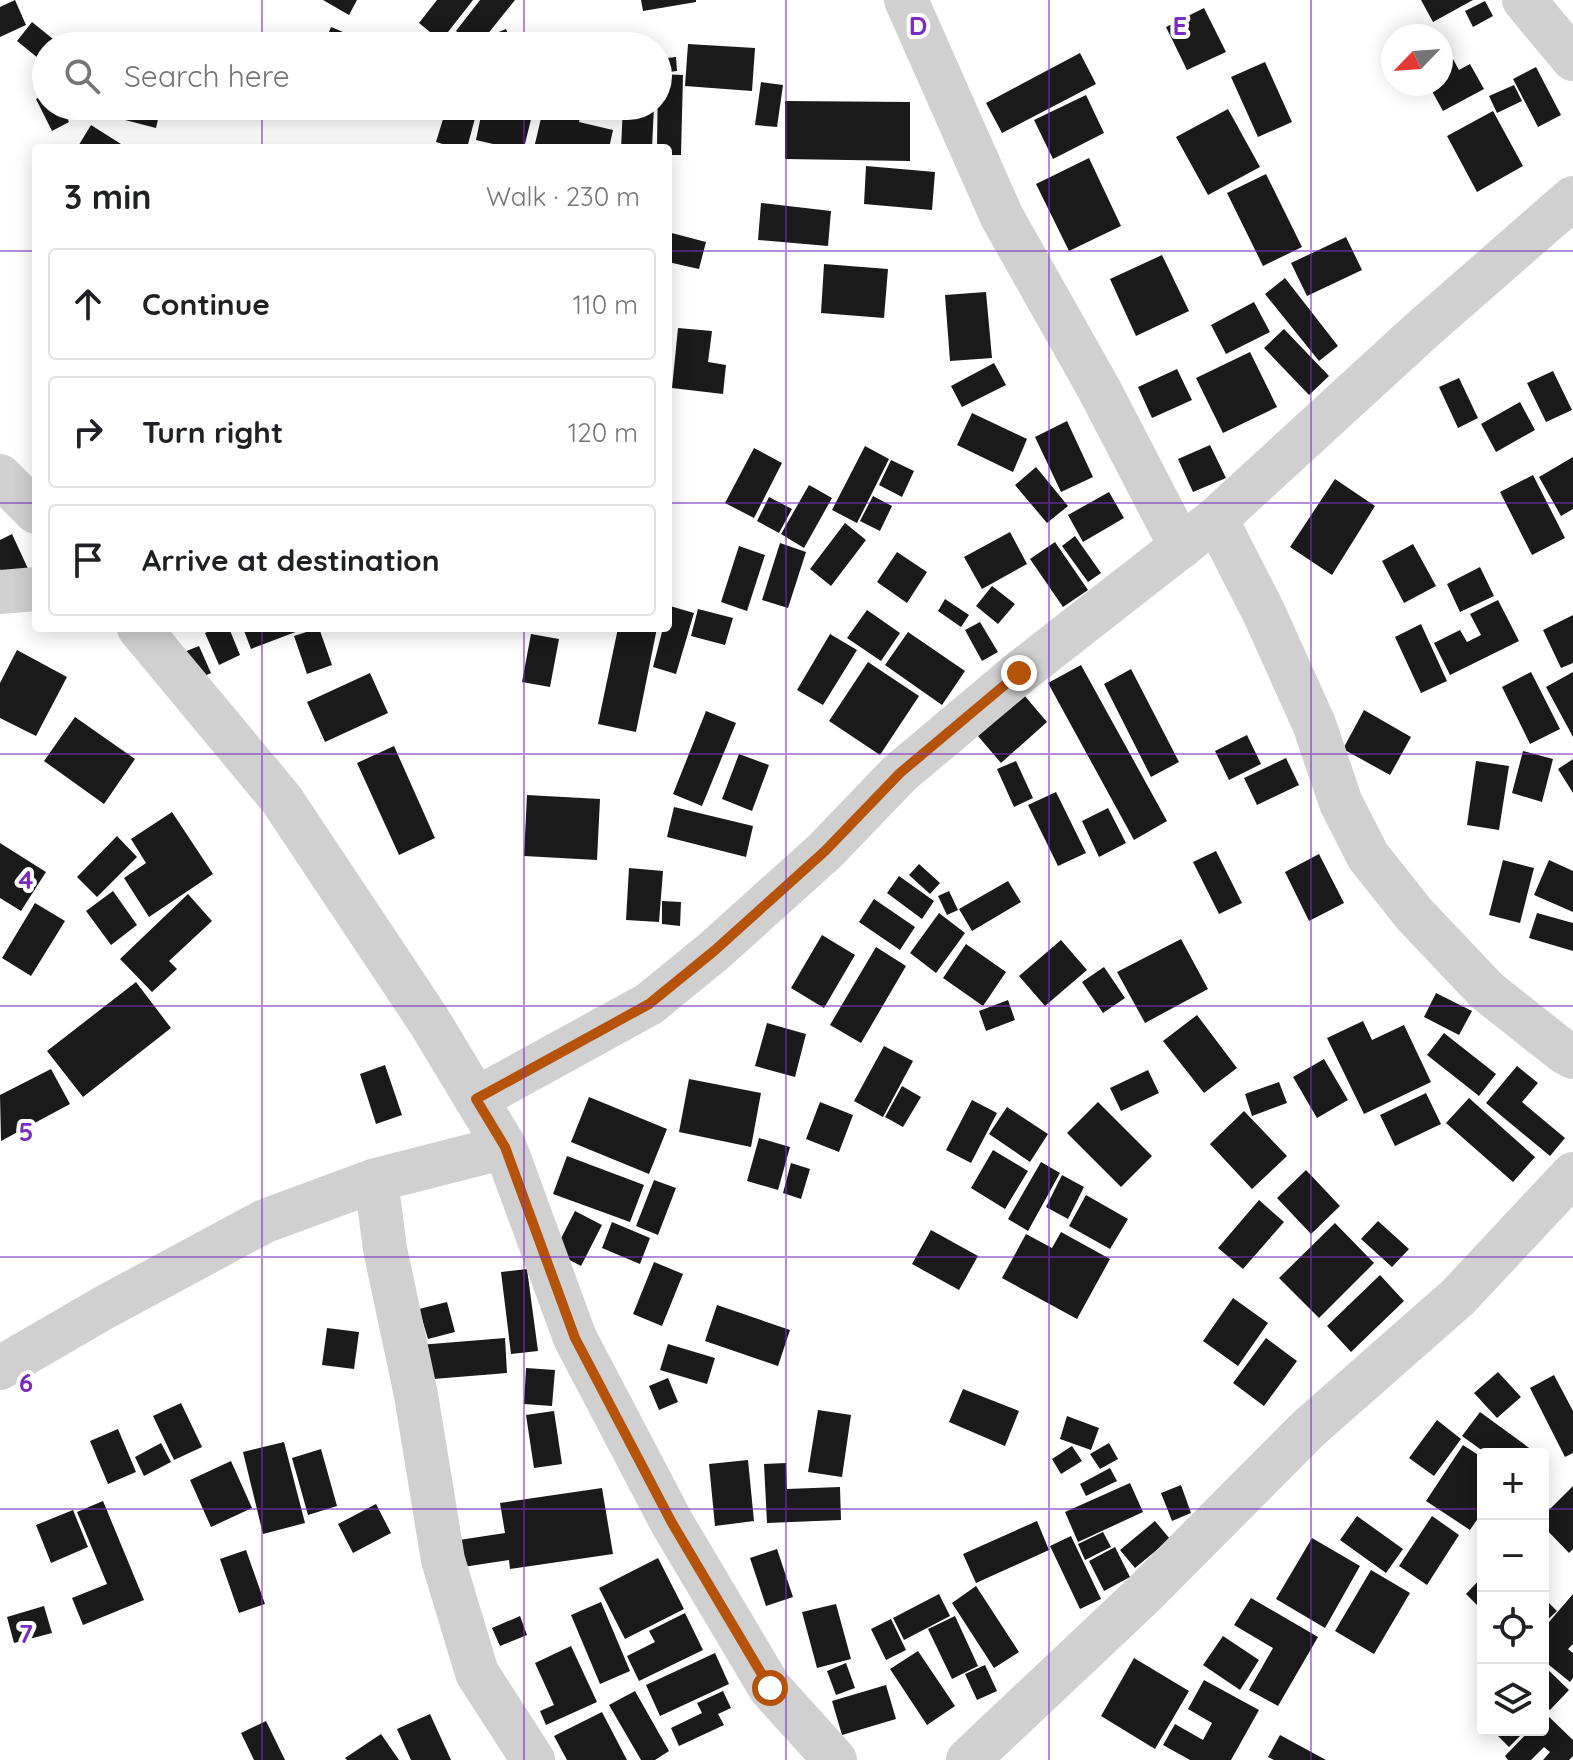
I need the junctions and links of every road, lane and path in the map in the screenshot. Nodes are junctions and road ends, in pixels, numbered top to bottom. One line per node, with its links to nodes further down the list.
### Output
1 (906, 0): 8 (street)
2 (1524, 0): 3 (street)
3 (1573, 59)
4 (1573, 198): 7 (street)
5 (0, 476): 6 (street)
6 (32, 508)
7 (1216, 519): 8 (street); 12 (street)
8 (1181, 547): 13 (street)
9 (32, 589): 10 (street)
10 (0, 592)
11 (142, 632): 13 (street)
12 (1573, 1057)
13 (476, 1099): 14 (street)
14 (505, 1147): 16 (street); 19 (street)
15 (1573, 1174): 20 (street)
16 (376, 1180): 17 (street); 18 (street)
17 (0, 1368)
18 (533, 1760)
19 (835, 1760)
20 (968, 1760)

